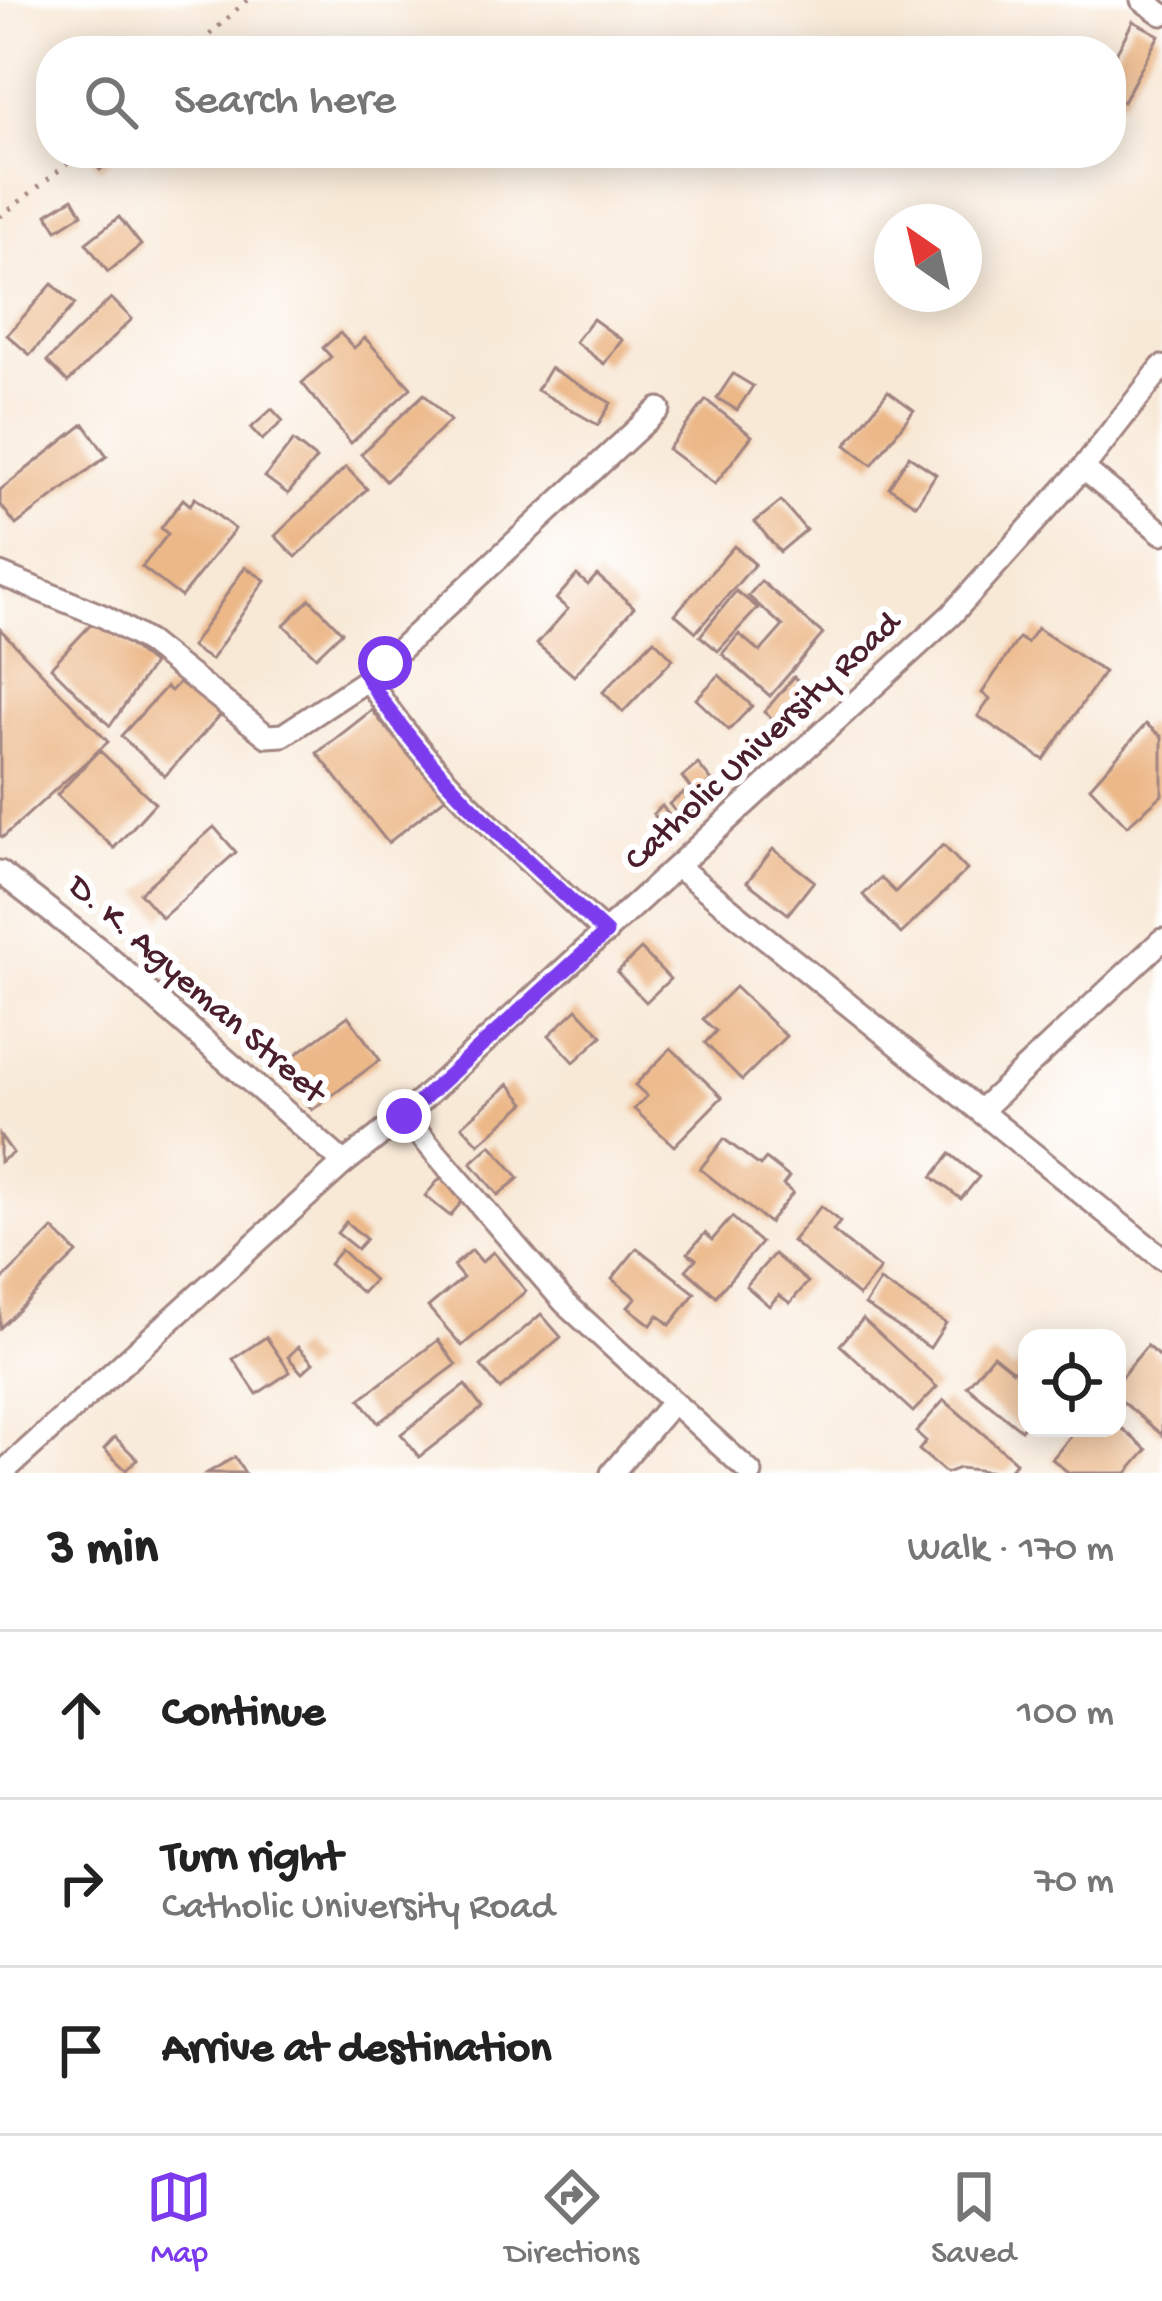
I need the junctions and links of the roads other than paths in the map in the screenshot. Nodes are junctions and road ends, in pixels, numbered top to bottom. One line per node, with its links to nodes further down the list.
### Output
1 (1142, 0): 2 (street)
2 (1162, 14)
3 (1162, 367): 5 (street, Catholic University Road)
4 (659, 409): 8 (street)
5 (1083, 468): 6 (street); 9 (street, Catholic University Road)
6 (1162, 533)
7 (0, 574): 8 (street)
8 (368, 679): 11 (street)
9 (678, 868): 11 (street, Catholic University Road); 13 (street)
10 (0, 872): 15 (street, D. K. Agyeman Street)
11 (606, 933): 14 (street, Catholic University Road)
12 (1162, 940): 13 (street)
13 (981, 1110): 16 (street)
14 (404, 1116): 15 (street, Catholic University Road); 17 (street)
15 (344, 1163): 18 (street, Catholic University Road)
16 (1162, 1258)
17 (671, 1404): 19 (street); 20 (street)
18 (2, 1473)
19 (612, 1473)
20 (751, 1473)

